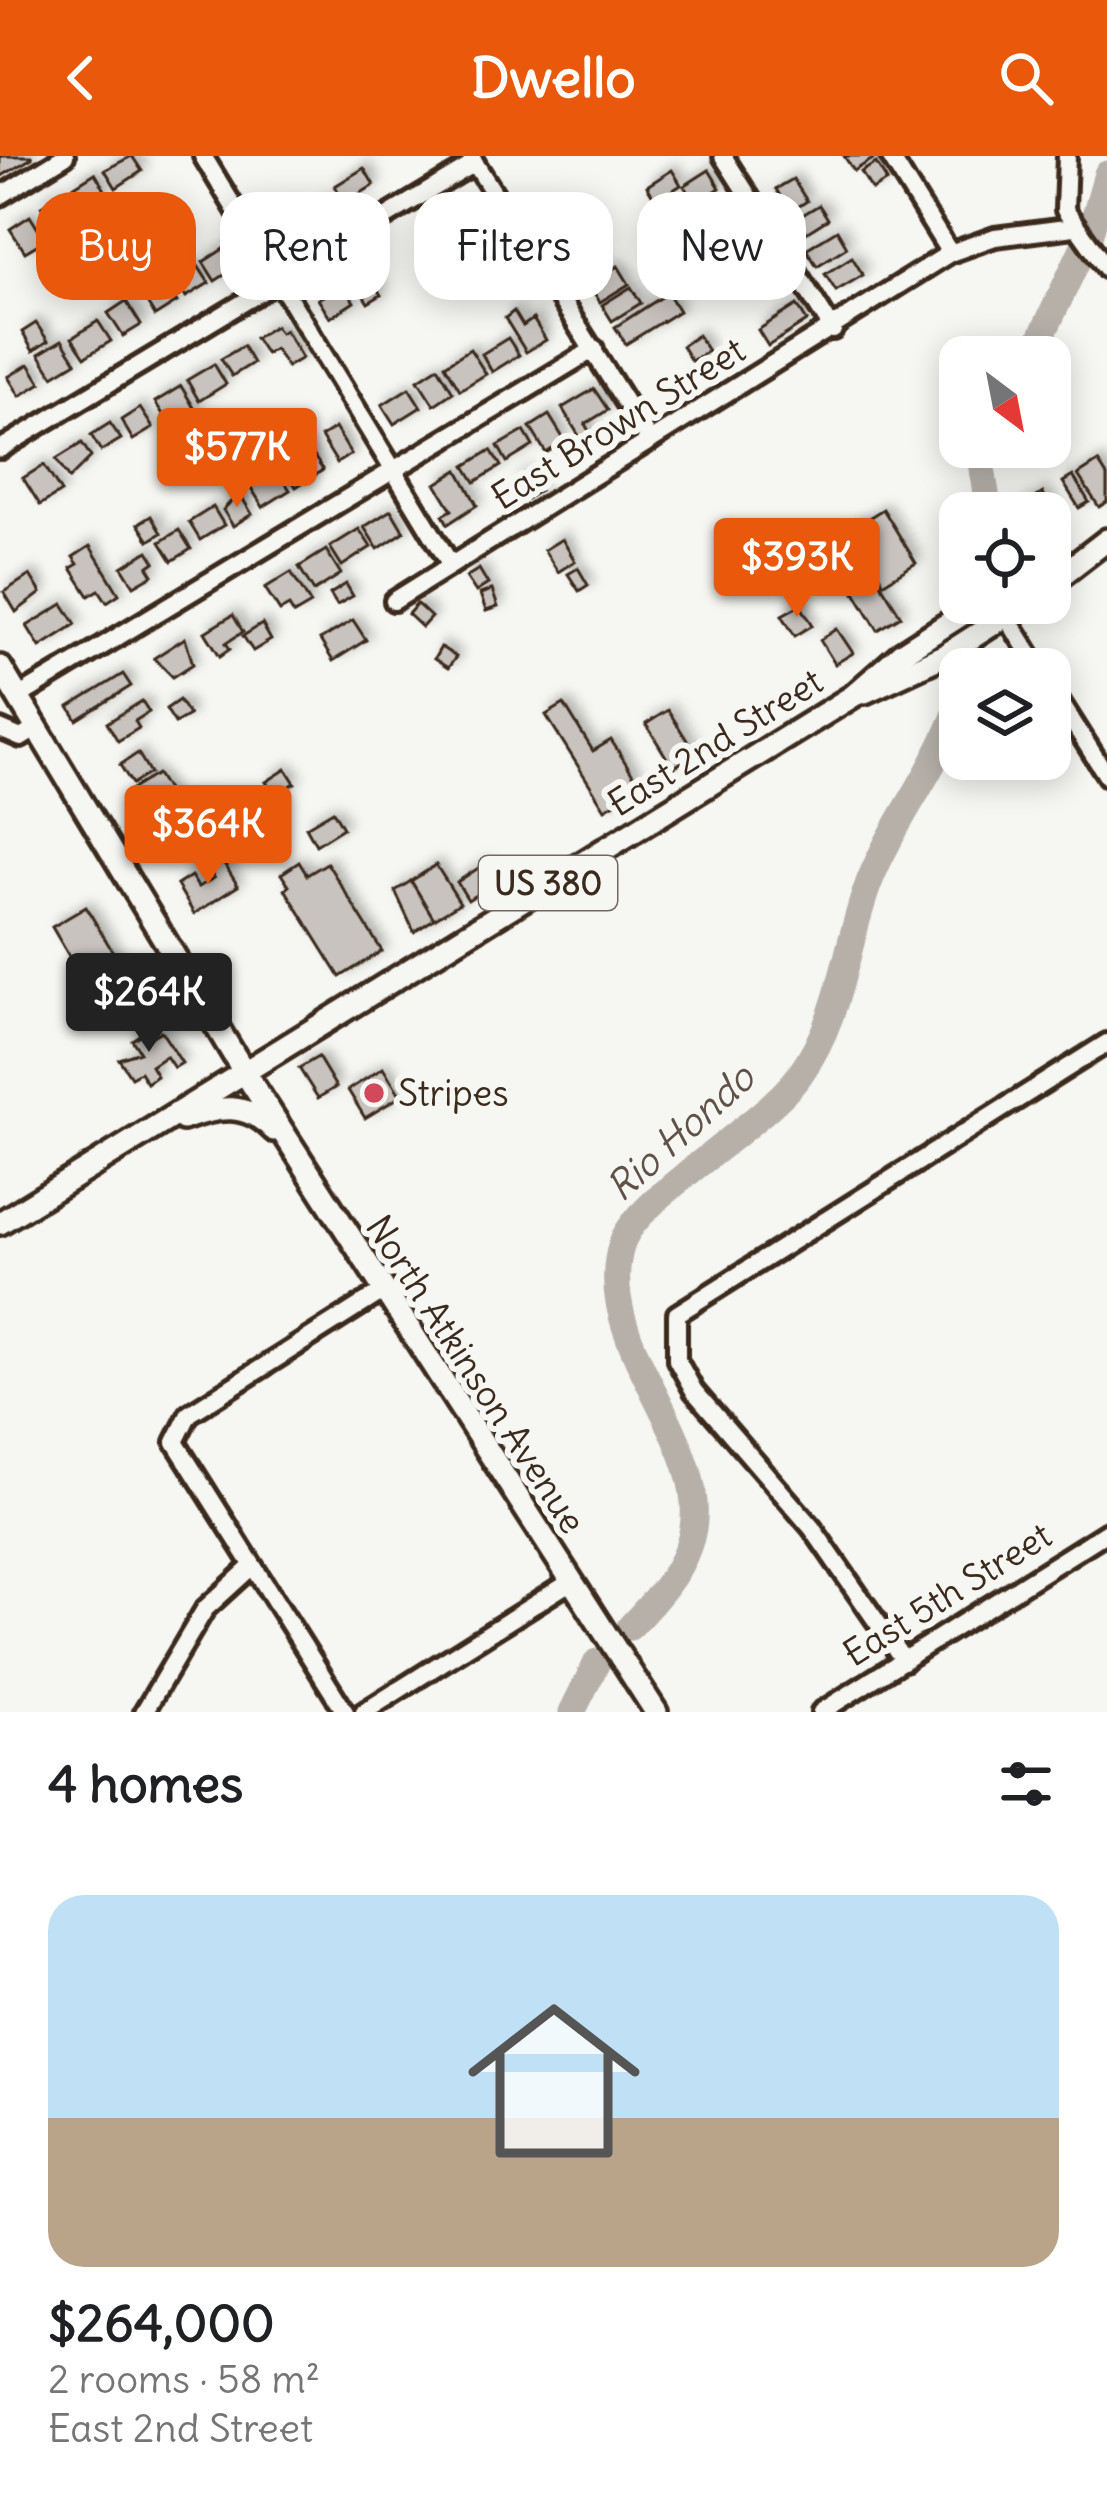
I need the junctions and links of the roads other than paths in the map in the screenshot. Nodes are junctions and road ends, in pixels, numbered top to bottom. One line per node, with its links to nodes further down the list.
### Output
1 (65, 156): 8 (street)
2 (203, 156): 7 (street)
3 (723, 156): 15 (street)
4 (890, 156): 11 (street)
5 (1067, 156): 10 (street)
6 (473, 159): 9 (street); 16 (street)
7 (225, 192)
8 (0, 196)
9 (390, 212)
10 (1076, 228): 11 (street, East Brown Street); 12 (street)
11 (950, 254): 15 (street, East Brown Street)
12 (1103, 259)
13 (250, 300): 18 (street)
14 (291, 300): 19 (street)
15 (833, 330): 17 (street, East Brown Street)
16 (593, 349): 17 (street); 19 (street)
17 (650, 441): 22 (street, East Brown Street)
18 (0, 449)
19 (393, 470): 22 (street); 29 (street)
20 (1101, 544): 21 (main road); 23 (main road)
21 (1071, 557)
22 (451, 565): 24 (street, East Brown Street)
23 (1071, 568)
24 (394, 601)
25 (947, 624): 28 (main road, East 2nd Street / US 380)
26 (982, 624): 28 (main road, East 2nd Street / US 380)
27 (0, 668): 29 (main road, North Atkinson Avenue)
28 (853, 696): 35 (main road, East 2nd Street / US 380)
29 (18, 697): 31 (main road, North Atkinson Avenue)
30 (1071, 719): 33 (street)
31 (37, 728): 32 (street); 35 (main road, North Atkinson Avenue)
32 (0, 729)
33 (1107, 776)
34 (1107, 1043): 43 (street)
35 (243, 1070): 36 (main road, East 2nd Street / US 380); 37 (main road, North Atkinson Avenue)
36 (137, 1137): 37 (main road); 38 (main road, East 2nd Street / US 380)
37 (296, 1153): 39 (main road, North Atkinson Avenue)
38 (0, 1223)
39 (383, 1291): 41 (street); 42 (main road, North Atkinson Avenue)
40 (1107, 1532): 43 (street, East 5th Street)
41 (250, 1567): 44 (street); 45 (street)
42 (570, 1582): 46 (street); 47 (main road, North Atkinson Avenue)
43 (904, 1661): 48 (street, East 5th Street)
44 (144, 1712)
45 (345, 1712)
46 (364, 1712)
47 (656, 1712)
48 (821, 1712)

